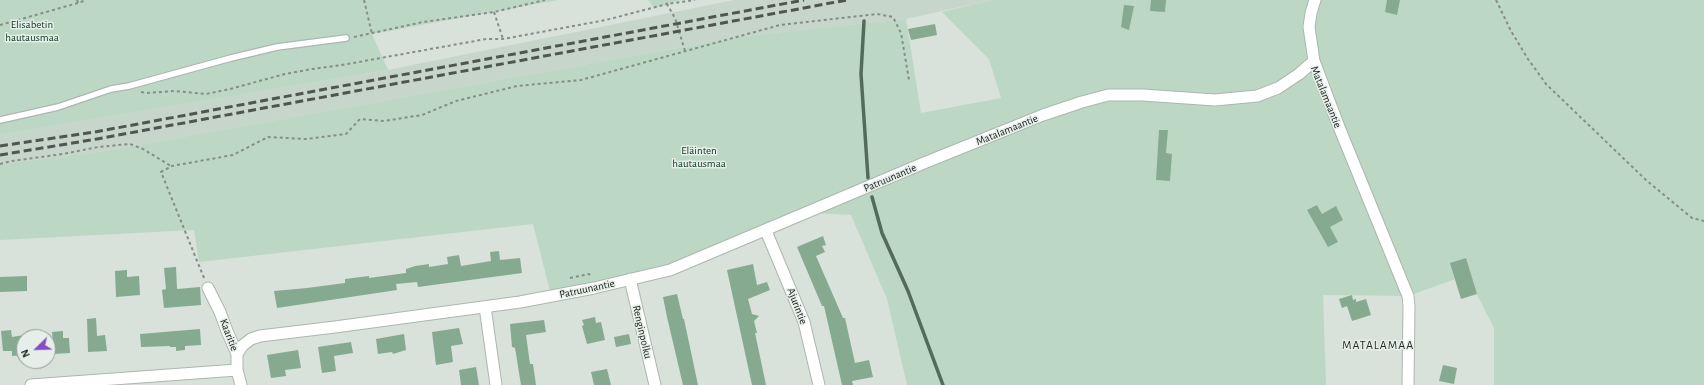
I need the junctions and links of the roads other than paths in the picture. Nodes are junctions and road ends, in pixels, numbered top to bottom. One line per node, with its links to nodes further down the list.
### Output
1 (1315, 0): 3 (street)
2 (346, 38): 4 (lane)
3 (1314, 61): 5 (street, Matalamaantie); 17 (street, Matalamaantie)
4 (0, 120)
5 (924, 163): 6 (street, Patruunantie)
6 (766, 230): 7 (street, Patruunantie); 16 (street, Ajurintie)
7 (630, 279): 9 (street, Patruunantie); 15 (street, Renginpolku)
8 (208, 288): 10 (street, Kaaritie)
9 (485, 307): 10 (street, Patruunantie); 14 (street)
10 (237, 354): 11 (street, Kaaritie)
11 (237, 370): 12 (street); 13 (street, Kaaritie)
12 (31, 385)
13 (241, 385)
14 (496, 385)
15 (655, 385)
16 (819, 385)
17 (1408, 385)

